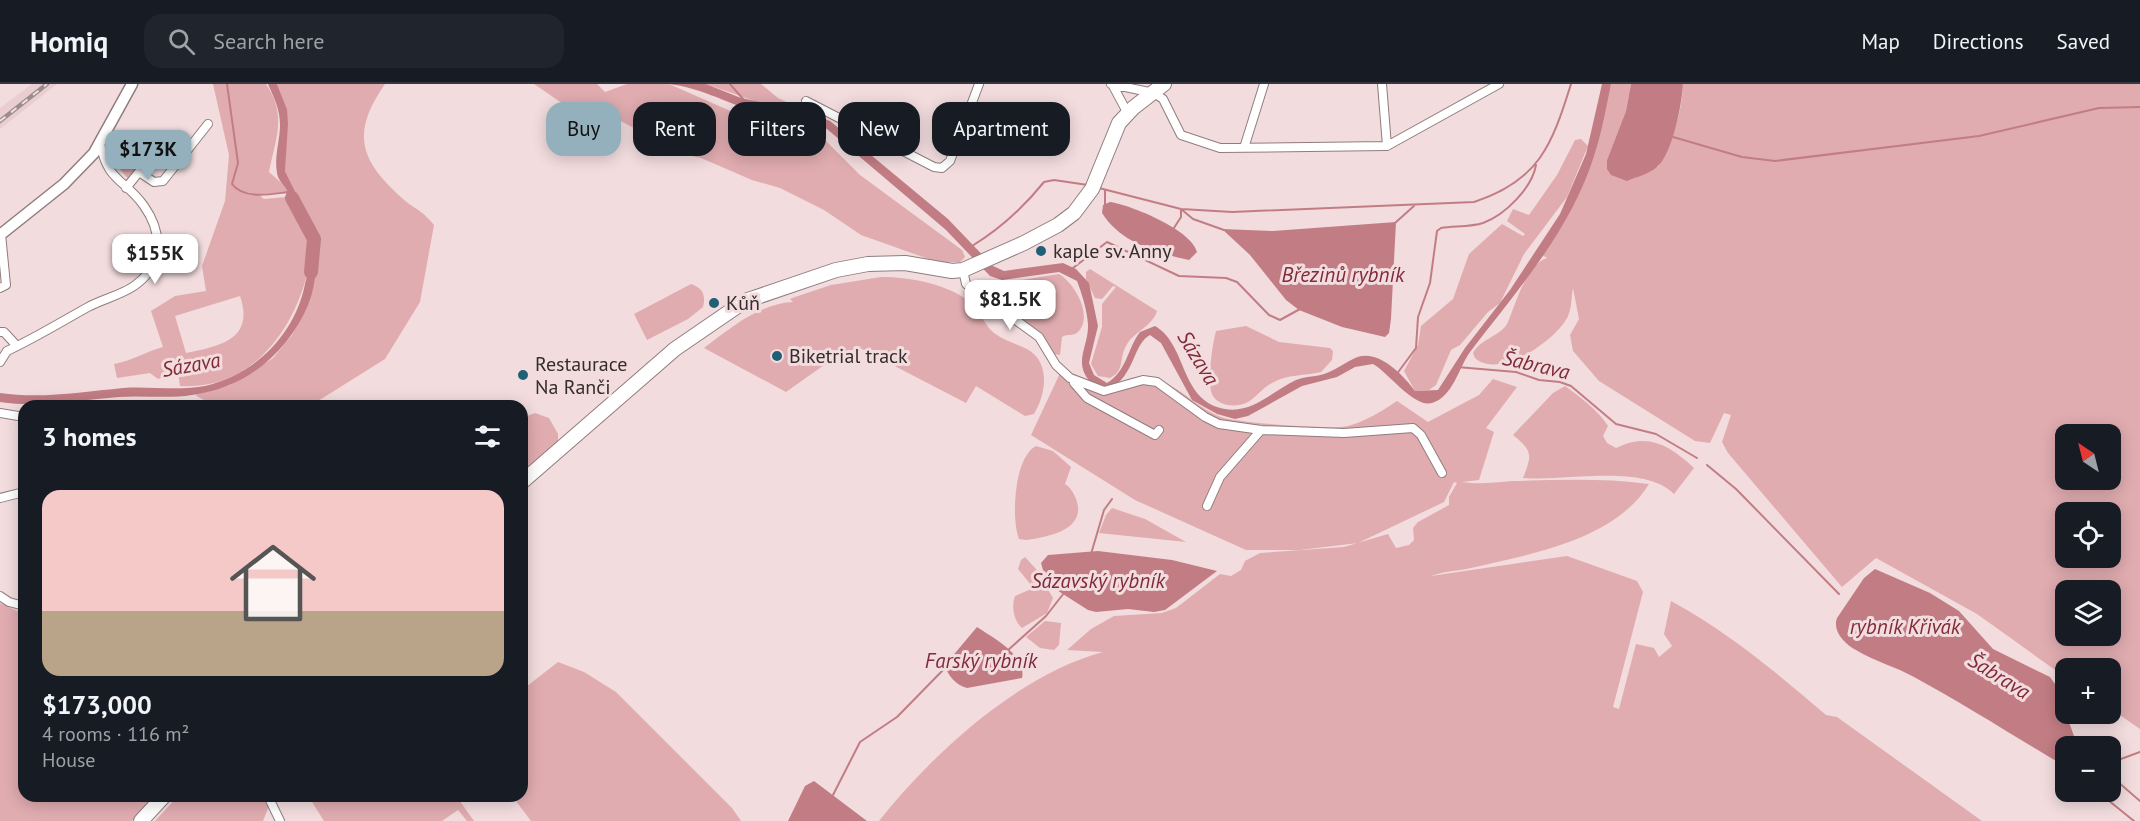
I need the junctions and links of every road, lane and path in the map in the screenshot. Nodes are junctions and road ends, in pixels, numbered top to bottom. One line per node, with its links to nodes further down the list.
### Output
1 (132, 84): 11 (street)
2 (979, 84): 8 (street)
3 (1112, 84): 7 (street); 9 (street)
4 (1264, 84): 13 (street)
5 (1382, 84): 12 (street)
6 (1499, 84): 12 (street)
7 (1159, 88): 9 (main road); 13 (street)
8 (806, 101)
9 (1127, 112): 18 (main road)
10 (208, 124): 15 (street)
11 (100, 143): 16 (street); 17 (street)
12 (1387, 146): 13 (street)
13 (1244, 148)
14 (151, 158): 15 (street)
15 (139, 172): 16 (street)
16 (126, 188): 21 (street)
17 (0, 234): 19 (street)
18 (977, 265): 23 (street); 29 (main road)
19 (0, 288)
20 (0, 332): 21 (street)
21 (17, 346): 22 (street)
22 (0, 362)
23 (1070, 378): 26 (street); 27 (street)
24 (0, 413): 25 (street)
25 (18, 416)
26 (1159, 430)
27 (1261, 430): 28 (street); 32 (street)
28 (1442, 473)
29 (528, 477)
30 (18, 494): 31 (street)
31 (0, 498)
32 (1207, 506)
33 (0, 596): 34 (street)
34 (18, 604)
35 (158, 802): 37 (main road)
36 (271, 802): 38 (street)
37 (141, 821)
38 (280, 821)

